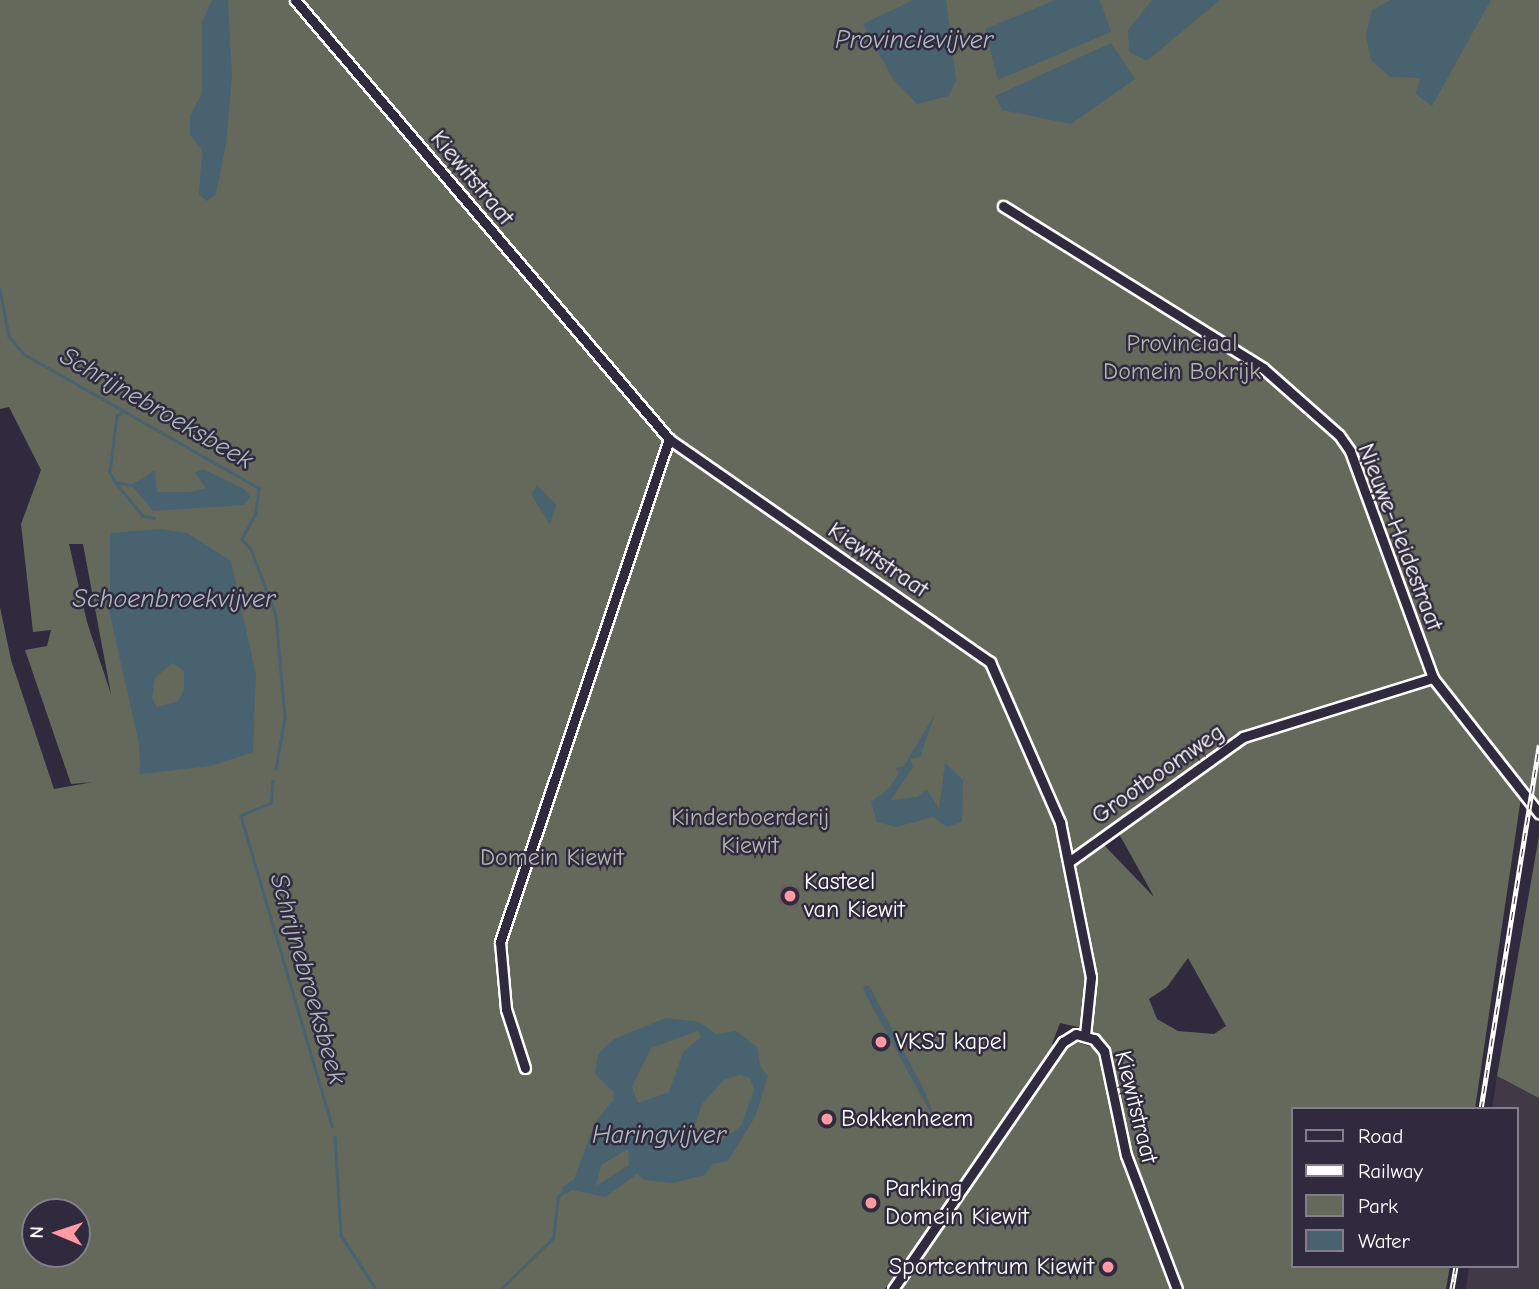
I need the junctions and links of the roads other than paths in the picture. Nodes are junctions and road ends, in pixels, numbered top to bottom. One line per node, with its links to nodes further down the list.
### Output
1 (295, 0): 3 (street, Kiewitstraat)
2 (1003, 206): 4 (street, Nieuwe-Heidestraat)
3 (669, 439): 6 (street, Kiewitstraat); 8 (street)
4 (1433, 678): 5 (street, Nieuwe-Heidestraat); 6 (street, Grootboomweg)
5 (1539, 813)
6 (1070, 861): 7 (street, Kiewitstraat)
7 (1085, 1035): 9 (street); 10 (street, Kiewitstraat)
8 (525, 1068)
9 (893, 1289)
10 (1177, 1289)

